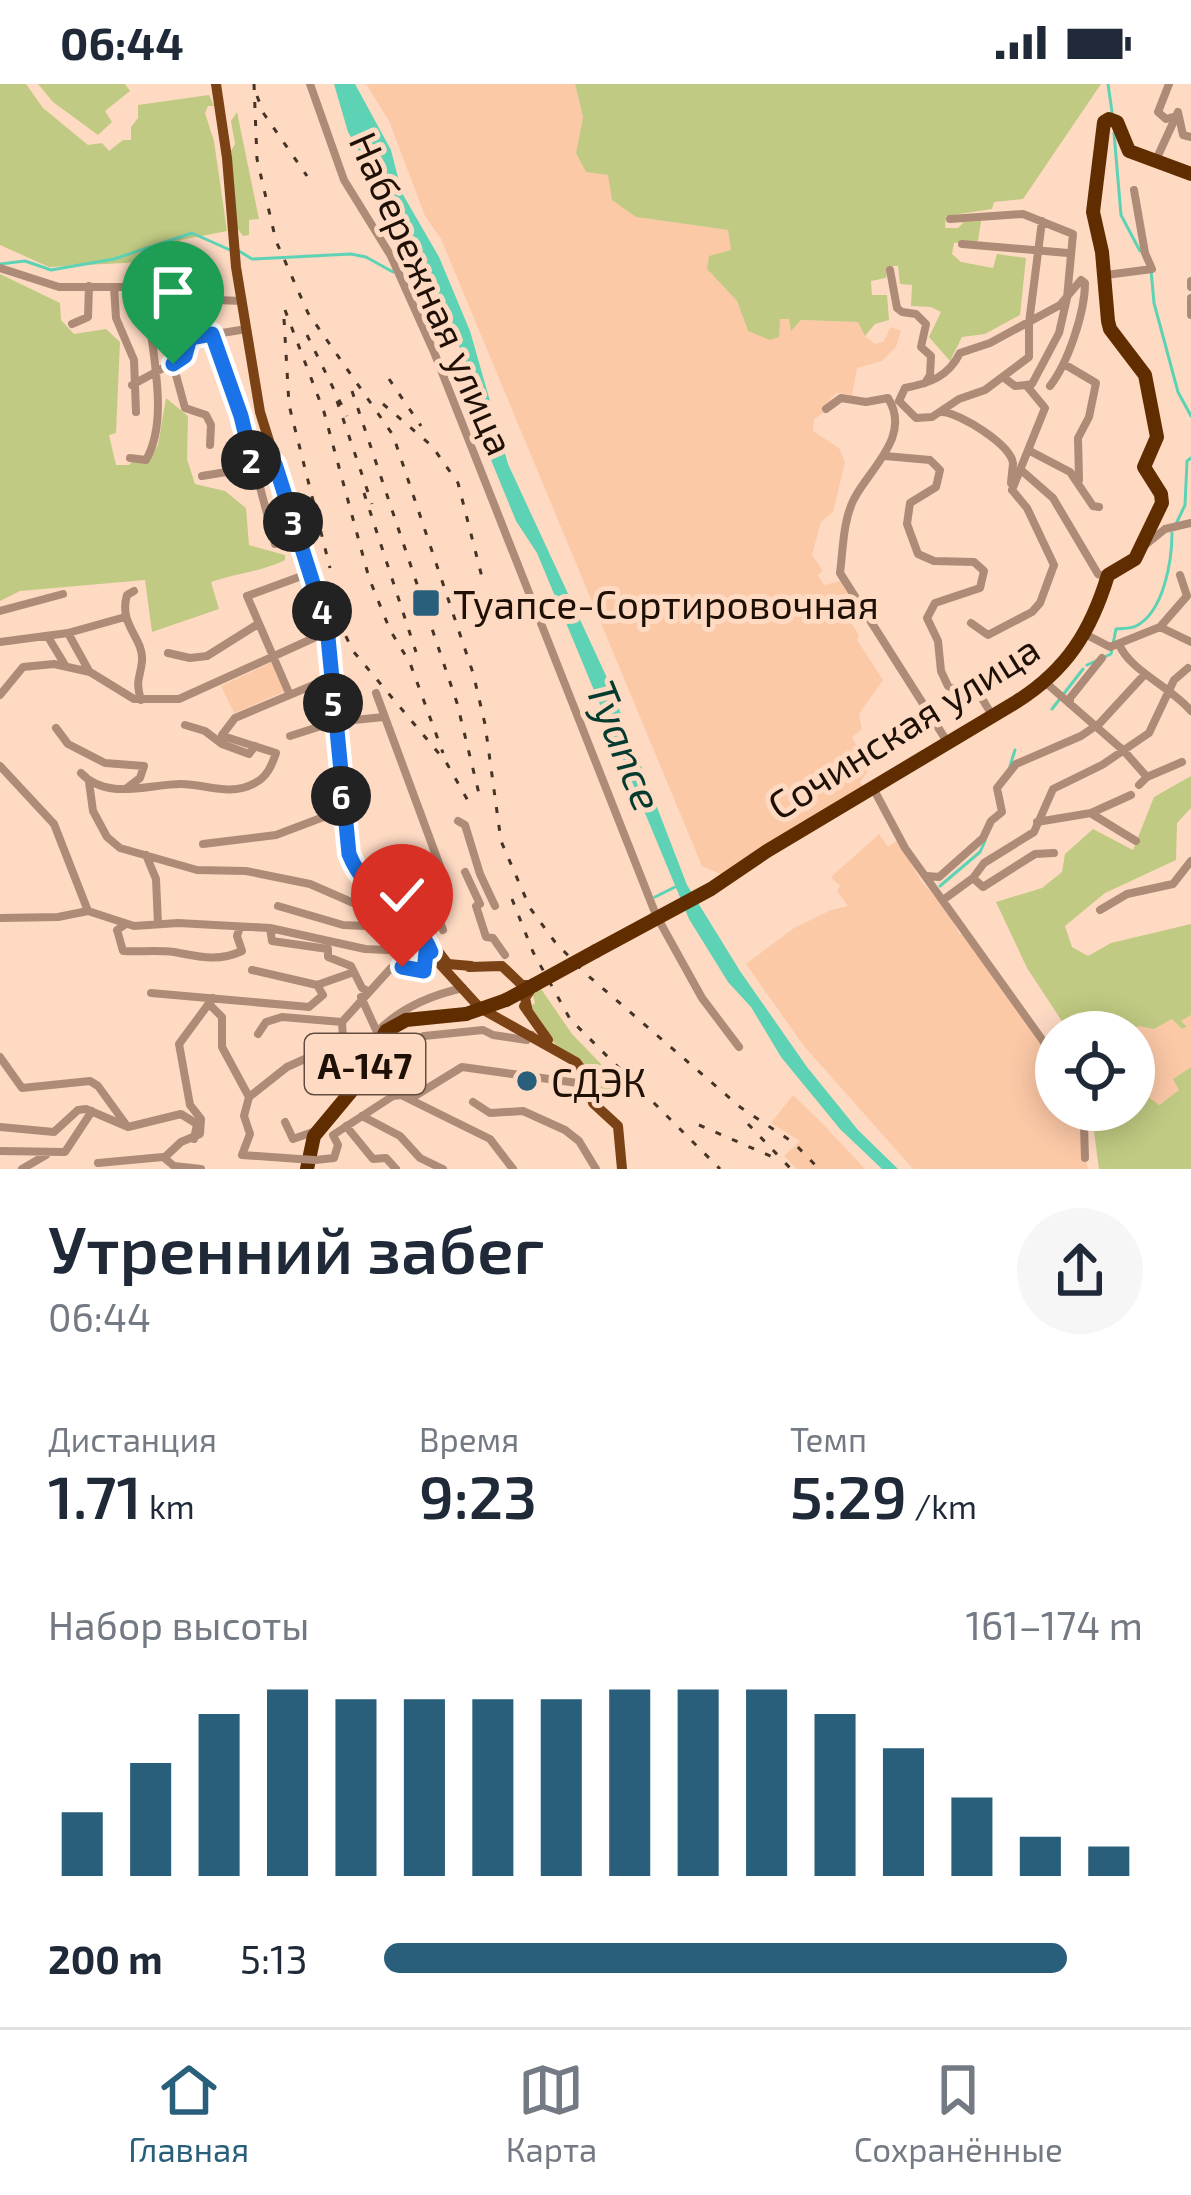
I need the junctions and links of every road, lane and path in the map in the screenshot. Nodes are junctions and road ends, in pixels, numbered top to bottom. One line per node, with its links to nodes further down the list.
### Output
1 (216, 84): 21 (main road)
2 (310, 84): 127 (street, Набережная улица)
3 (1168, 84): 4 (street)
4 (1173, 117): 5 (street); 6 (street)
5 (1191, 137)
6 (1155, 162): 7 (highway); 16 (highway)
7 (1191, 174)
8 (1134, 190): 16 (street)
9 (950, 218): 10 (street)
10 (1042, 221): 12 (street); 13 (street)
11 (962, 244): 12 (street)
12 (1038, 251): 13 (street); 23 (street)
13 (1069, 254): 19 (street)
14 (0, 268): 17 (street)
15 (890, 269): 32 (street)
16 (1105, 275): 53 (highway)
17 (88, 286): 18 (street); 24 (street)
18 (114, 288): 21 (street); 33 (street)
19 (1067, 298): 23 (street); 29 (street); 34 (street)
20 (1191, 298): 22 (street)
21 (242, 301): 26 (main road)
22 (1191, 315)
23 (1029, 323): 31 (street); 32 (street)
24 (72, 324)
25 (150, 325): 30 (street)
26 (247, 329): 27 (street); 44 (main road)
27 (212, 334): 28 (street); 45 (street)
28 (173, 364): 30 (street); 40 (street)
29 (1064, 364): 35 (street); 48 (street)
30 (156, 375): 33 (street); 43 (street)
31 (1002, 378): 34 (street); 39 (street)
32 (924, 384): 36 (street)
33 (132, 385): 38 (street)
34 (1026, 385): 41 (street)
35 (1050, 386)
36 (896, 403): 37 (street); 39 (street); 42 (street)
37 (826, 409)
38 (136, 412)
39 (941, 412): 49 (street)
40 (210, 445)
41 (1028, 450): 46 (street); 48 (street)
42 (885, 456): 88 (street); 96 (street)
43 (130, 458)
44 (275, 464): 45 (street); 54 (main road)
45 (254, 470): 47 (street); 52 (street)
46 (1021, 470): 49 (street); 56 (street)
47 (202, 476)
48 (1079, 480): 50 (street)
49 (1012, 490): 62 (street)
50 (1100, 507)
51 (1191, 523): 53 (street)
52 (275, 544)
53 (1143, 547): 56 (highway, Сочинская улица / А-147)
54 (310, 573): 63 (street); 65 (main road)
55 (1180, 574): 57 (street)
56 (1107, 578): 67 (highway, Сочинская улица / А-147)
57 (1189, 586): 64 (street)
58 (134, 591): 61 (street)
59 (63, 594): 60 (street)
60 (0, 610)
61 (125, 617): 66 (street); 85 (street)
62 (970, 623)
63 (258, 624): 72 (street); 73 (street)
64 (1160, 627): 70 (street); 71 (street)
65 (327, 632): 73 (street); 79 (main road)
66 (68, 633): 68 (street); 77 (street)
67 (1085, 634): 71 (street); 80 (highway, Сочинская улица / А-147)
68 (47, 636): 69 (street); 75 (street)
69 (0, 642)
70 (1191, 642)
71 (1114, 645): 78 (street)
72 (168, 653)
73 (274, 658): 83 (street); 85 (street)
74 (1102, 658): 86 (street)
75 (65, 666): 77 (street); 82 (street)
76 (1188, 668): 81 (street)
77 (90, 673): 85 (street)
78 (1145, 674): 81 (street); 92 (street)
79 (330, 678): 83 (street); 90 (main road)
80 (1046, 682): 86 (street); 88 (highway, Сочинская улица / А-147)
81 (1169, 689): 87 (street); 97 (street)
82 (2, 690)
83 (289, 693): 95 (street)
84 (376, 693): 89 (street)
85 (141, 700)
86 (1064, 700): 92 (street)
87 (1191, 711)
88 (992, 716): 96 (highway, Сочинская улица / А-147)
89 (384, 717): 90 (street); 118 (street)
90 (334, 722): 94 (street); 107 (main road)
91 (184, 725): 95 (street)
92 (1096, 727): 97 (street); 120 (street)
93 (56, 728): 105 (street)
94 (290, 736)
95 (222, 740): 105 (street)
96 (948, 743): 104 (highway, Сочинская улица / А-147)
97 (1124, 751): 101 (street); 110 (street)
98 (1182, 762): 101 (street)
99 (0, 766): 125 (street)
100 (81, 773): 102 (street)
101 (1147, 777): 103 (street)
102 (89, 782): 105 (street); 114 (street)
103 (1138, 785)
104 (872, 787): 120 (street); 127 (highway, Сочинская улица / А-147)
105 (126, 788)
106 (1132, 795): 108 (street)
107 (342, 810): 112 (street); 134 (main road)
108 (1091, 813): 110 (street); 111 (street)
109 (458, 820): 117 (street)
110 (1037, 822): 119 (street)
111 (1136, 841)
112 (203, 844)
113 (1054, 853): 119 (street)
114 (146, 855): 129 (street); 131 (street)
115 (1191, 861): 124 (street)
116 (465, 872): 117 (street); 118 (street); 137 (street)
117 (480, 874): 123 (street)
118 (444, 877): 133 (street)
119 (974, 878): 121 (street)
120 (927, 879): 121 (street)
121 (940, 897): 151 (street)
122 (278, 906): 131 (street)
123 (495, 906)
124 (1100, 910)
125 (88, 911): 126 (street); 128 (street)
126 (0, 918)
127 (659, 918): 144 (highway, Сочинская улица / А-147, bridge); 155 (street, Набережная улица)
128 (127, 923): 129 (street); 130 (street)
129 (158, 925): 130 (street)
130 (241, 926): 132 (street)
131 (389, 927): 134 (street)
132 (270, 928): 135 (street); 140 (street)
133 (443, 930)
134 (423, 934): 136 (main road); 142 (main road)
135 (390, 951): 136 (street); 138 (street)
136 (429, 952): 138 (street); 142 (main road)
137 (505, 955)
138 (391, 968): 146 (street)
139 (253, 970): 143 (street)
140 (354, 972): 143 (street); 146 (street)
141 (509, 972): 142 (main road); 144 (main road); 147 (main road)
142 (455, 976): 146 (street); 150 (main road)
143 (317, 985): 148 (street)
144 (534, 985): 147 (highway, А-147, bridge); 150 (main road)
145 (151, 993): 148 (street)
146 (364, 994): 149 (street)
147 (506, 1000): 150 (main road); 173 (highway, А-147, bridge)
148 (212, 1002): 163 (street); 174 (street)
149 (343, 1022): 152 (street); 161 (street)
150 (530, 1025): 153 (street); 160 (main road)
151 (1035, 1030)
152 (258, 1034)
153 (424, 1036)
154 (382, 1046): 162 (street)
155 (739, 1048)
156 (0, 1057): 158 (street)
157 (307, 1058): 163 (street)
158 (12, 1073): 159 (street); 171 (street)
159 (0, 1082)
160 (586, 1084): 164 (street); 188 (main road)
161 (321, 1091)
162 (393, 1096): 164 (street); 167 (street)
163 (249, 1097): 180 (street)
164 (410, 1099): 186 (street)
165 (472, 1102): 187 (street)
166 (92, 1112): 170 (street); 171 (street); 176 (street)
167 (362, 1116): 169 (street); 185 (street)
168 (285, 1122): 173 (street)
169 (346, 1126): 180 (street); 184 (street)
170 (0, 1127)
171 (128, 1127): 174 (street)
172 (1084, 1131): 178 (street)
173 (316, 1133): 180 (highway, А-147)
174 (194, 1139): 177 (street)
175 (0, 1151): 176 (street)
176 (51, 1152): 181 (street)
177 (165, 1157): 179 (street); 182 (street)
178 (1085, 1158)
179 (98, 1162)
180 (304, 1162): 183 (street)
181 (22, 1169)
182 (201, 1169)
183 (288, 1169)
184 (396, 1169)
185 (443, 1169)
186 (512, 1169)
187 (596, 1169)
188 (622, 1169)

